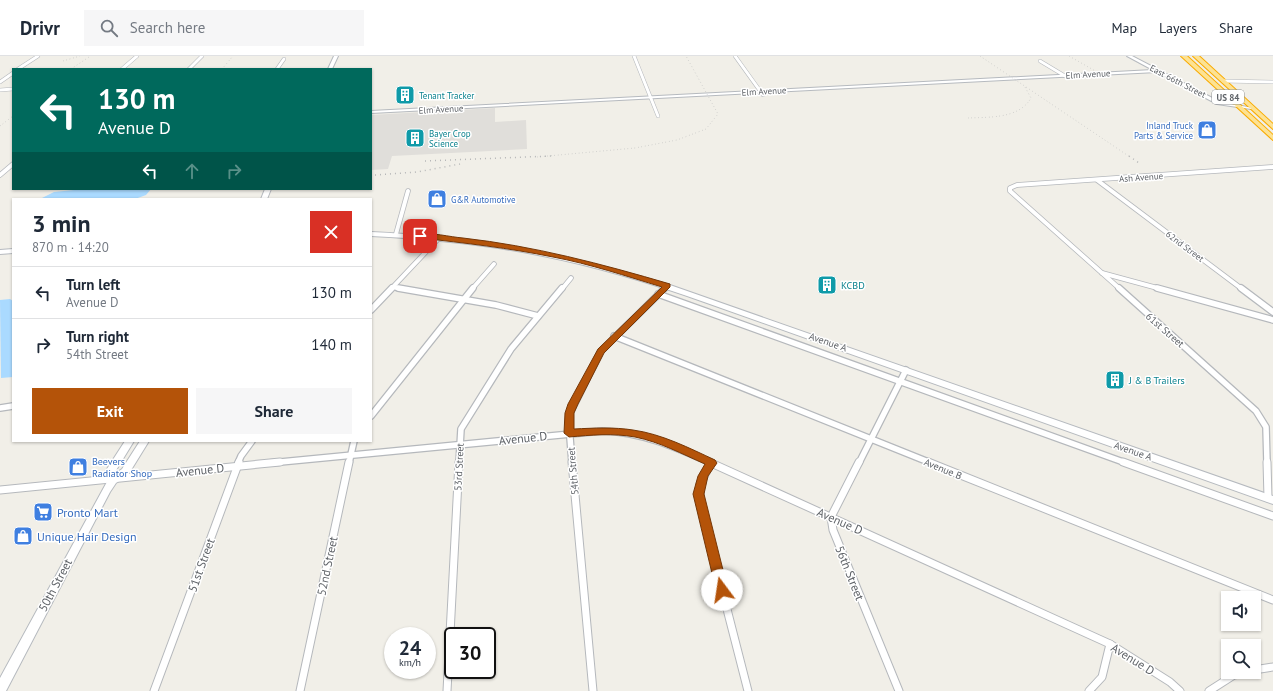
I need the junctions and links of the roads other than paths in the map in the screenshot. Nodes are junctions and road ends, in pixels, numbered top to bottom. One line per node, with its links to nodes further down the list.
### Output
1 (38, 56): 13 (street)
2 (137, 56): 14 (street)
3 (202, 56): 15 (street)
4 (336, 56): 17 (street)
5 (634, 56): 28 (street)
6 (735, 56): 27 (street)
7 (1129, 56): 19 (street, East 66th Street)
8 (1184, 56): 12 (highway, US 84)
9 (1196, 56): 18 (highway, US 84)
10 (284, 59): 16 (street)
11 (1040, 61): 21 (street)
12 (1196, 67): 18 (highway); 29 (highway, US 84)
13 (20, 68)
14 (123, 68)
15 (190, 68)
16 (278, 68)
17 (330, 68)
18 (1210, 68): 22 (highway, US 84)
19 (1158, 71): 21 (street, Elm Avenue); 29 (street, East 66th Street)
20 (12, 74): 23 (street)
21 (1065, 76): 27 (street, Elm Avenue)
22 (1224, 81): 24 (street); 30 (highway, US 84)
23 (0, 82)
24 (1273, 82)
25 (12, 89): 26 (street)
26 (0, 90)
27 (762, 94): 28 (street, Elm Avenue)
28 (651, 97): 31 (street, Elm Avenue); 32 (street)
29 (1238, 106): 30 (street, East 66th Street); 34 (highway, US 84)
30 (1251, 108): 33 (highway, US 84)
31 (372, 112)
32 (658, 116)
33 (1273, 127)
34 (1273, 138)
35 (12, 165): 37 (street)
36 (1273, 167): 38 (street, Ash Avenue)
37 (0, 176)
38 (1096, 180): 39 (street, Ash Avenue); 54 (street, 62nd Street)
39 (1010, 188): 47 (street, 61st Street)
40 (408, 191): 42 (street)
41 (372, 234): 42 (street, Avenue A)
42 (396, 234): 43 (street, Avenue A)
43 (439, 238): 49 (street, Avenue A); 50 (street)
44 (12, 251): 45 (street)
45 (0, 252)
46 (494, 264): 52 (street)
47 (1100, 273): 56 (street); 75 (street, 61st Street)
48 (572, 278): 55 (street, 53rd Street)
49 (667, 286): 51 (street, 54th Street); 58 (street, Avenue A)
50 (392, 287): 52 (street); 53 (street)
51 (658, 294): 57 (street, 54th Street); 59 (street, Avenue A)
52 (463, 300): 55 (street); 62 (street)
53 (372, 309)
54 (1273, 312)
55 (538, 316): 69 (street, 53rd Street)
56 (1273, 320)
57 (614, 336): 63 (street, 54th Street); 64 (street, Avenue B)
58 (906, 370): 59 (street); 75 (street, Avenue A)
59 (900, 382): 64 (street); 76 (street, Avenue A)
60 (12, 406): 61 (street)
61 (0, 408)
62 (372, 415)
63 (569, 433): 69 (street, Avenue D); 71 (street, Avenue D); 87 (street, 54th Street)
64 (870, 439): 77 (street); 78 (street, Avenue B)
65 (129, 442): 73 (street, 50th Street)
66 (144, 442): 73 (street, 50th Street)
67 (251, 442): 72 (street, 51st Street)
68 (354, 442): 70 (street, 52nd Street)
69 (460, 444): 70 (street, Avenue D); 86 (street, 53rd Street)
70 (351, 455): 72 (street, Avenue D); 85 (street, 52nd Street)
71 (711, 463): 77 (street, Avenue D); 88 (street)
72 (237, 466): 73 (street, Avenue D); 84 (street, 51st Street)
73 (113, 480): 74 (street, Avenue D); 83 (street, 50th Street)
74 (0, 490)
75 (1270, 499)
76 (1273, 516)
77 (831, 517): 79 (street, Avenue D); 89 (street, 56th Street)
78 (1273, 600)
79 (1110, 644): 90 (street); 91 (street, Avenue D)
80 (1273, 667): 81 (street)
81 (1261, 669)
82 (1229, 679): 92 (street)
83 (0, 690)
84 (154, 691)
85 (300, 691)
86 (447, 691)
87 (593, 691)
88 (748, 691)
89 (899, 691)
90 (1089, 691)
91 (1180, 691)
92 (1209, 691)

